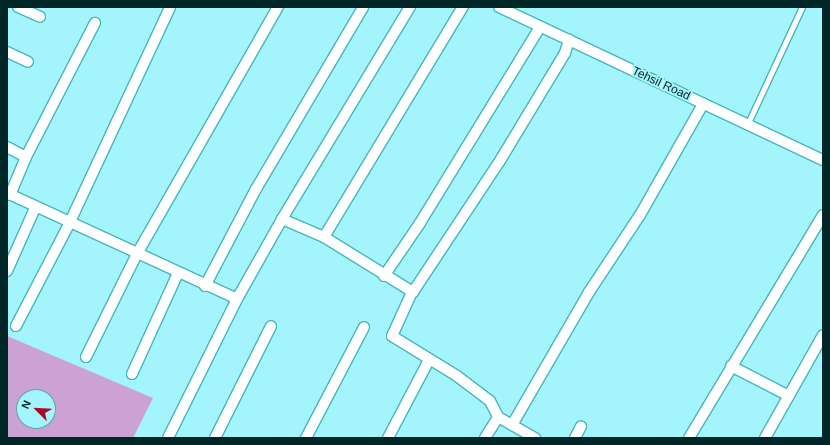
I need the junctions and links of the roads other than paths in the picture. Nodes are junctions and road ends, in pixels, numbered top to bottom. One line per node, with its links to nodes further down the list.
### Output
1 (18, 7): 10 (street)
2 (170, 7): 25 (street)
3 (278, 7): 27 (street)
4 (363, 7): 31 (street)
5 (410, 7): 24 (street)
6 (463, 7): 26 (street)
7 (499, 7): 9 (street, Tehsil Road)
8 (802, 7): 17 (lane)
9 (515, 10): 12 (street, Tehsil Road)
10 (40, 17)
11 (95, 23): 19 (street)
12 (540, 27): 13 (street, Tehsil Road); 30 (street)
13 (569, 40): 16 (street, Tehsil Road); 32 (street)
14 (7, 52): 15 (street)
15 (28, 62)
16 (703, 104): 17 (street, Tehsil Road); 44 (street)
17 (747, 125): 20 (street, Tehsil Road)
18 (7, 147): 19 (street)
19 (26, 157): 21 (street)
20 (823, 160)
21 (8, 194): 22 (street)
22 (35, 208): 25 (street); 28 (street)
23 (823, 215): 40 (street)
24 (282, 219): 26 (street); 33 (street)
25 (69, 224): 27 (street); 34 (street)
26 (324, 238): 30 (street)
27 (137, 254): 29 (street); 38 (street)
28 (7, 270)
29 (178, 273): 31 (street); 41 (street)
30 (384, 276): 32 (street)
31 (205, 286): 33 (street)
32 (412, 292): 39 (street)
33 (237, 299): 46 (street)
34 (16, 326)
35 (271, 326): 47 (street)
36 (364, 327): 48 (street)
37 (823, 335): 42 (street)
38 (86, 357)
39 (429, 360): 43 (street); 49 (street)
40 (731, 366): 42 (street); 53 (street)
41 (132, 374)
42 (789, 396): 54 (street)
43 (498, 417): 44 (street); 50 (street)
44 (512, 425): 51 (street)
45 (581, 426): 52 (street)
46 (168, 438)
47 (215, 438)
48 (306, 438)
49 (388, 438)
50 (485, 438)
51 (535, 438)
52 (576, 438)
53 (689, 438)
54 (765, 438)

